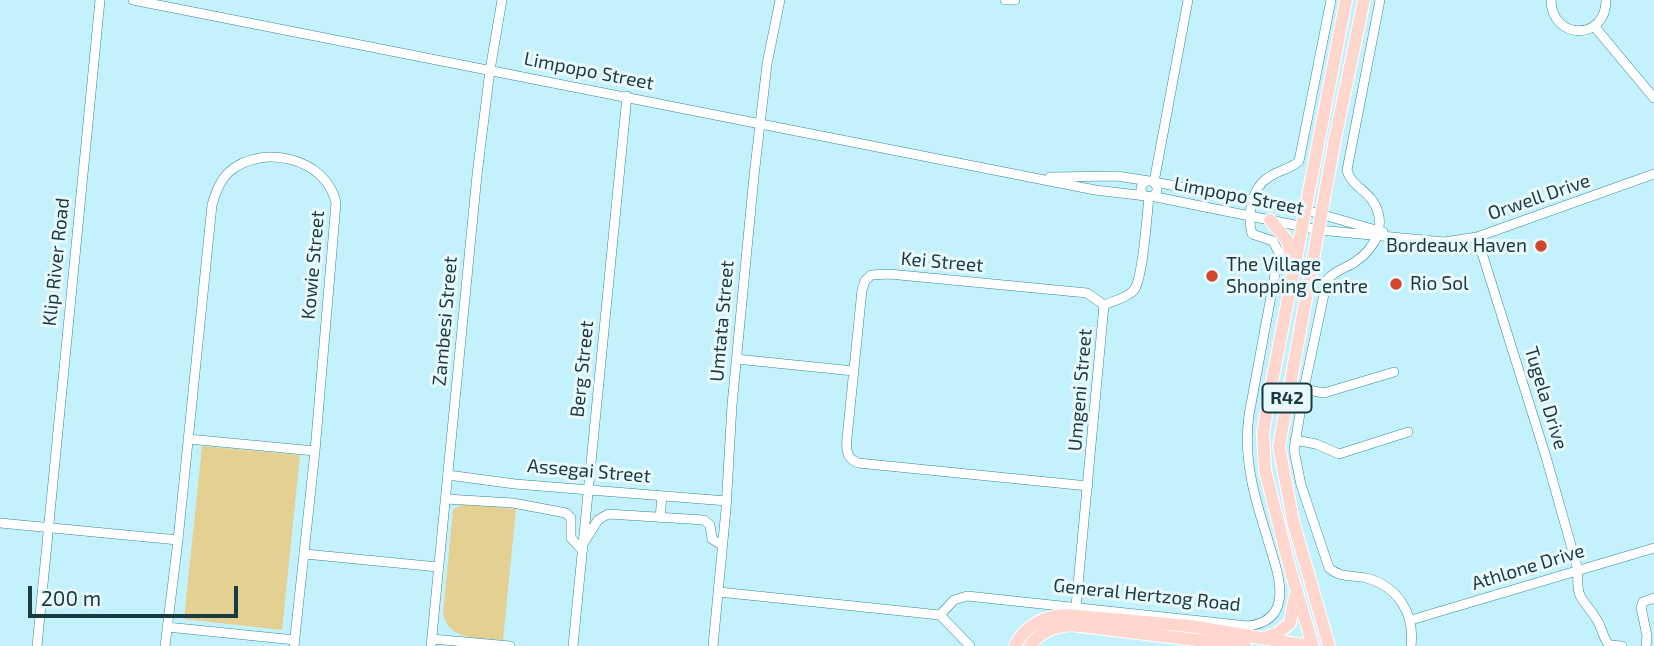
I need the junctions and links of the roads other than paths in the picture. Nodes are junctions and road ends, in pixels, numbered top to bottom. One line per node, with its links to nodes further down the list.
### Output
1 (100, 0): 52 (street, Klip River Road)
2 (133, 0): 15 (street, Limpopo Street)
3 (502, 0): 15 (street, Zambesi Street)
4 (780, 0): 18 (street, Umtata Street)
5 (1005, 0): 6 (street)
6 (1015, 0)
7 (1188, 0): 21 (street)
8 (1331, 0): 23 (street)
9 (1346, 0): 24 (main road, R42)
10 (1364, 0): 25 (main road, R42)
11 (1380, 0): 30 (street)
12 (1551, 0): 14 (street)
13 (1606, 0): 14 (street)
14 (1594, 26): 17 (street)
15 (489, 70): 16 (street, Limpopo Street); 42 (street, Zambesi Street)
16 (627, 96): 18 (street, Limpopo Street); 45 (street, Berg Street)
17 (1654, 98)
18 (760, 122): 20 (street, Limpopo Street); 34 (street, Umtata Street)
19 (1654, 174): 31 (street, Orwell Drive)
20 (1038, 178): 21 (street, Limpopo Street); 22 (street, Limpopo Street)
21 (1151, 182): 22 (street); 23 (street, Limpopo Street)
22 (1149, 196): 26 (street, Limpopo Street); 33 (street, Umgeni Street)
23 (1253, 200): 24 (street, Limpopo Street); 26 (street)
24 (1306, 210): 25 (street, Limpopo Street); 28 (main road, R42)
25 (1322, 214): 29 (main road, R42); 30 (street, Orwell Drive)
26 (1250, 217): 27 (street, Limpopo Street); 63 (street, General Hertzog Road)
27 (1270, 220): 28 (street, Limpopo Street); 32 (main road)
28 (1303, 227): 29 (street, Limpopo Street); 32 (main road, R42)
29 (1319, 230): 30 (street, Orwell Drive); 79 (main road, R42)
30 (1378, 233): 31 (street, Orwell Drive); 37 (street)
31 (1477, 237): 59 (street, Tugela Drive)
32 (1294, 270): 60 (main road, R42)
33 (1104, 305): 35 (street, Kei Street); 44 (street, Umgeni Street)
34 (736, 359): 35 (street); 48 (street, Umtata Street)
35 (854, 371): 44 (street, Kei Street)
36 (1394, 372): 37 (street)
37 (1304, 389): 40 (street)
38 (1408, 432): 40 (street)
39 (188, 439): 41 (street); 41 (street, Kowie Street); 53 (street, Kowie Street)
40 (1295, 440): 65 (street)
41 (315, 451): 57 (street, Kowie Street)
42 (448, 475): 43 (street, Assegai Street); 47 (street, Zambesi Street)
43 (515, 484): 45 (street, Assegai Street); 49 (street)
44 (1088, 486): 63 (street, Umgeni Street)
45 (587, 489): 46 (street, Assegai Street); 55 (street, Berg Street)
46 (662, 496): 48 (street, Assegai Street); 50 (street)
47 (446, 499): 49 (street, Assegai Street); 58 (street, Zambesi Street)
48 (727, 501): 54 (street, Umtata Street)
49 (513, 503): 55 (street, Assegai Street)
50 (660, 518): 54 (street); 55 (street)
51 (0, 523): 52 (street)
52 (48, 528): 53 (street); 71 (street, Klip River Road)
53 (178, 540): 66 (street, Kowie Street)
54 (723, 545): 61 (street, Umtata Street)
55 (582, 548): 74 (street, Berg Street)
56 (1654, 548): 59 (street, Athlone Drive)
57 (305, 554): 58 (street); 68 (street, Kowie Street)
58 (438, 567): 69 (street, Zambesi Street)
59 (1578, 570): 65 (street, Athlone Drive); 81 (street, Tugela Drive)
60 (1293, 579): 67 (main road); 78 (main road, R42)
61 (719, 592): 64 (street); 75 (street, Umtata Street)
62 (1654, 598): 82 (street)
63 (1076, 606): 64 (street, General Hertzog Road)
64 (940, 615): 76 (street)
65 (1411, 620): 80 (street)
66 (167, 627): 68 (street); 72 (street, Kowie Street)
67 (1260, 638): 70 (main road); 78 (main road)
68 (295, 643)
69 (431, 643): 73 (street)
70 (1019, 644): 77 (main road)
71 (37, 646)
72 (165, 646)
73 (510, 646)
74 (573, 646)
75 (713, 646)
76 (970, 646)
77 (1245, 646)
78 (1311, 646)
79 (1329, 646)
80 (1411, 646)
81 (1622, 646)
82 (1646, 646)

